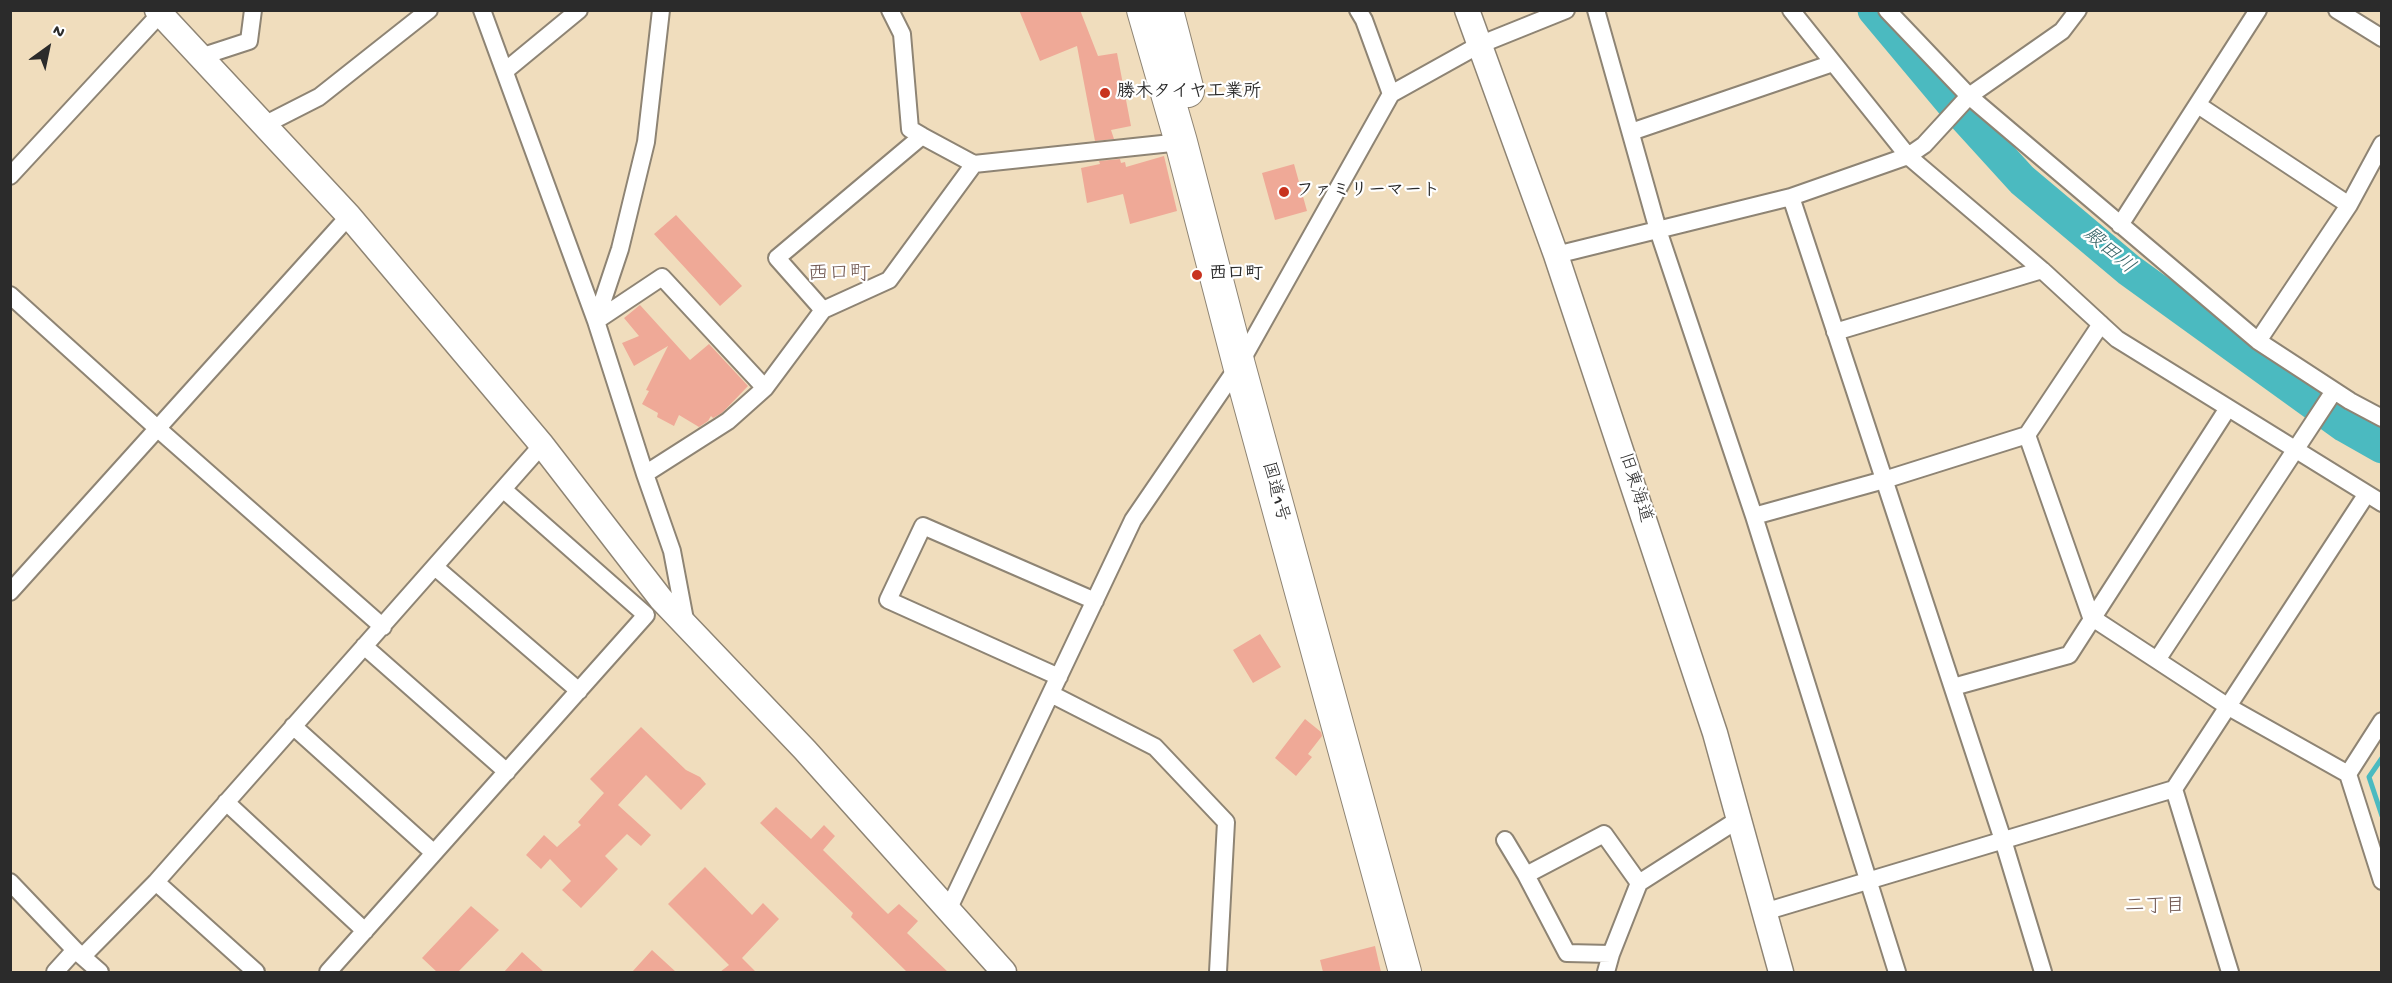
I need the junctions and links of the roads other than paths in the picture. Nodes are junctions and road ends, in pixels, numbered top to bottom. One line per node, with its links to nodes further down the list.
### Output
1 (253, 10): 21 (street)
2 (429, 10): 27 (street)
3 (482, 10): 23 (street)
4 (579, 10): 23 (street)
5 (661, 10): 44 (street)
6 (890, 10): 29 (street)
7 (1143, 10): 30 (highway, 国道1号)
8 (1167, 10): 48 (highway, 国道1号)
9 (1358, 10): 24 (street)
10 (1467, 10): 20 (street, 旧東海道)
11 (1566, 10): 20 (street)
12 (1596, 10): 28 (street)
13 (1791, 10): 22 (street)
14 (1887, 10): 25 (street)
15 (2078, 10): 25 (street)
16 (2258, 10): 26 (street)
17 (2337, 10): 19 (street)
18 (158, 12): 21 (street); 34 (street)
19 (2382, 38)
20 (1479, 45): 24 (street); 40 (street, 旧東海道)
21 (200, 57): 27 (street)
22 (1833, 63): 28 (street); 32 (street)
23 (505, 71): 44 (street)
24 (1391, 94): 48 (street)
25 (1965, 101): 32 (street); 38 (street)
26 (2198, 105): 36 (street); 38 (street)
27 (264, 125): 37 (street)
28 (1630, 132): 39 (street)
29 (922, 136): 33 (street); 43 (street)
30 (1181, 142): 33 (street); 48 (highway, 国道1号)
31 (2382, 144): 36 (street)
32 (1908, 156): 35 (street); 41 (street)
33 (974, 164): 43 (street)
34 (10, 176)
35 (1791, 197): 39 (street); 46 (street)
36 (2349, 205): 47 (street)
37 (349, 216): 53 (street); 55 (street)
38 (2120, 225): 47 (street)
39 (1658, 230): 40 (street); 62 (street)
40 (1556, 255): 82 (street, 旧東海道)
41 (2042, 270): 45 (street); 46 (street)
42 (10, 295): 53 (street)
43 (823, 310): 49 (street)
44 (596, 321): 49 (street); 57 (street)
45 (2101, 324): 51 (street); 54 (street)
46 (1835, 332): 58 (street)
47 (2258, 341): 50 (street)
48 (1245, 353): 65 (street); 103 (highway, 国道1号); 104 (highway, 国道1号)
49 (765, 387): 57 (street)
50 (2331, 396): 52 (street); 56 (street)
51 (2228, 408): 56 (street); 66 (street)
52 (2382, 418)
53 (157, 428): 64 (street); 68 (street)
54 (2027, 435): 58 (street); 66 (street)
55 (542, 445): 59 (street); 67 (street)
56 (2296, 448): 60 (street); 70 (street)
57 (645, 474): 67 (street)
58 (1884, 480): 62 (street); 72 (street)
59 (504, 490): 63 (street); 73 (street)
60 (2366, 495): 61 (street); 75 (street)
61 (2382, 503)
62 (1754, 516): 88 (street)
63 (435, 567): 68 (street); 73 (street)
64 (10, 592)
65 (1095, 601): 71 (street); 71 (street)
66 (2091, 617): 70 (street); 72 (street)
67 (686, 626): 92 (street)
68 (383, 627): 69 (street)
69 (364, 646): 77 (street); 78 (street)
70 (2157, 660): 75 (street)
71 (1059, 677): 74 (street)
72 (1953, 687): 84 (street)
73 (579, 691): 78 (street)
74 (1050, 694): 92 (street); 102 (street)
75 (2227, 706): 79 (street); 80 (street)
76 (2382, 721): 79 (street)
77 (293, 726): 81 (street); 85 (street)
78 (507, 772): 85 (street)
79 (2348, 774): 87 (street)
80 (2174, 789): 84 (street); 109 (street)
81 (226, 802): 90 (street); 94 (street)
82 (1739, 819): 91 (street); 93 (street, 旧東海道)
83 (1505, 840): 86 (street)
84 (2003, 840): 88 (street); 108 (street)
85 (435, 853): 94 (street)
86 (1526, 875): 91 (street); 96 (street)
87 (2382, 880)
88 (1868, 881): 93 (street); 107 (street)
89 (10, 882): 95 (street)
90 (156, 882): 95 (street); 99 (street)
91 (1639, 883): 96 (street)
92 (948, 910): 101 (street)
93 (1764, 912): 106 (street, 旧東海道)
94 (365, 931): 100 (street)
95 (79, 953): 97 (street); 98 (street)
96 (1611, 954): 105 (street)
97 (55, 972)
98 (100, 972)
99 (256, 972)
100 (328, 972)
101 (1004, 972)
102 (1218, 972)
103 (1405, 972)
104 (1427, 972)
105 (1606, 972)
106 (1781, 972)
107 (1897, 972)
108 (2043, 972)
109 (2230, 972)

